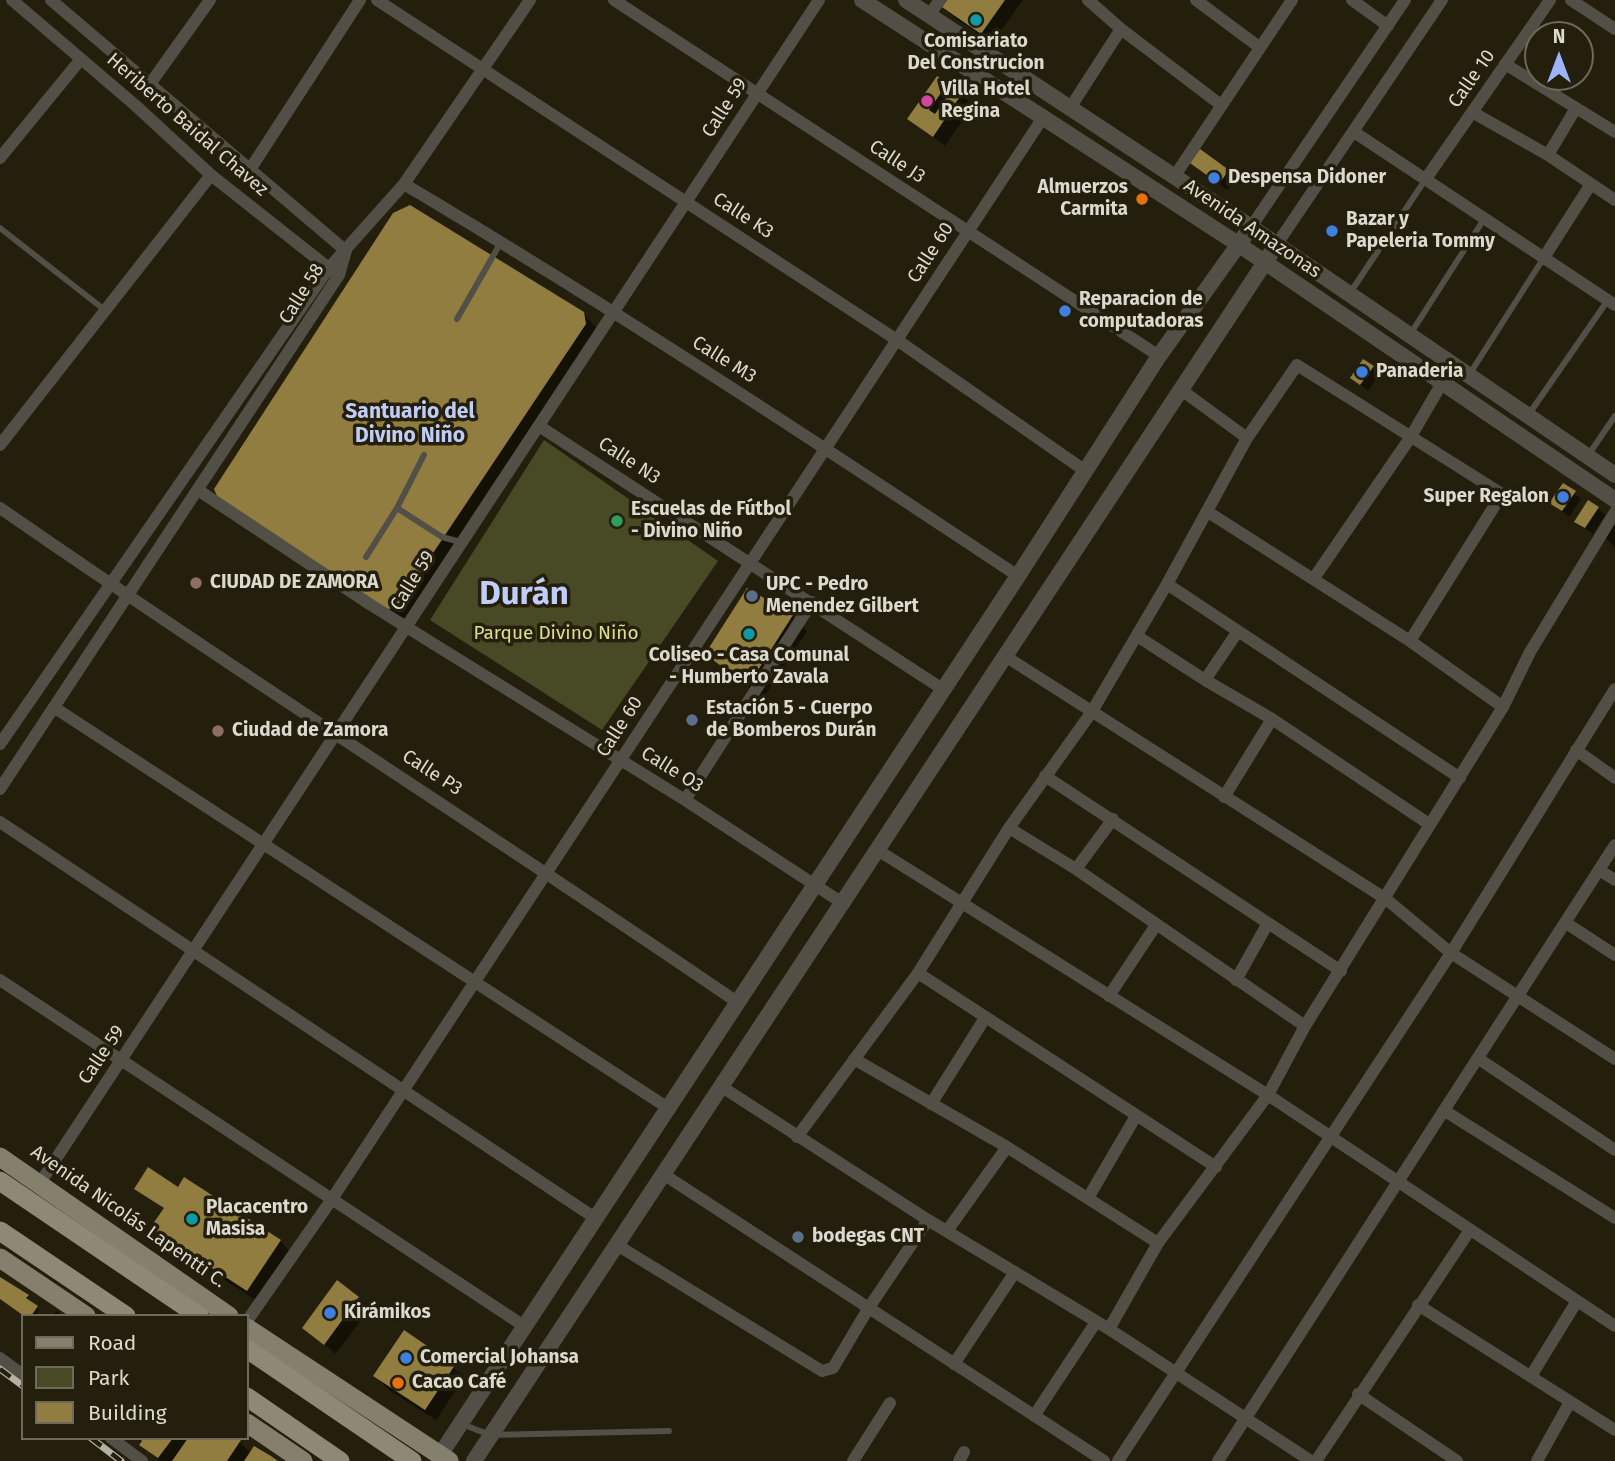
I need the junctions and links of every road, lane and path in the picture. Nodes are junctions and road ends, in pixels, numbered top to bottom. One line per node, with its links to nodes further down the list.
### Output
1 (12, 0): 25 (street, Heriberto Baidal Chavez)
2 (51, 0): 28 (street, Heriberto Baidal Chavez)
3 (210, 0): 28 (street)
4 (360, 0): 39 (street)
5 (377, 0): 27 (street, Calle K3)
6 (530, 0): 27 (street)
7 (614, 0): 29 (street, Calle J3)
8 (819, 0): 29 (street, Calle 59)
9 (862, 0): 34 (street, Avenida Amazonas)
10 (906, 0): 20 (street, Avenida Amazonas)
11 (940, 0): 20 (street)
12 (1088, 0): 22 (street)
13 (1196, 0): 24 (street)
14 (1292, 0): 24 (street)
15 (1352, 0): 21 (street)
16 (1405, 0): 21 (street)
17 (1442, 0): 35 (street)
18 (1550, 0): 26 (street, Calle 10)
19 (1571, 0): 23 (street)
20 (929, 15): 31 (street, Avenida Amazonas)
21 (1388, 26): 48 (street)
22 (1121, 29): 30 (street); 31 (street)
23 (1615, 29)
24 (1259, 47): 30 (street)
25 (81, 59): 38 (street); 40 (street, Heriberto Baidal Chavez)
26 (1505, 64): 32 (street); 33 (street, Calle 10)
27 (483, 69): 43 (street); 46 (street, Calle K3)
28 (150, 84): 39 (street, Heriberto Baidal Chavez)
29 (757, 94): 46 (street, Calle 59); 50 (street, Calle J3)
30 (1221, 105): 41 (street)
31 (1070, 108): 41 (street, Avenida Amazonas)
32 (1576, 108): 36 (street); 37 (street)
33 (1472, 112): 37 (street); 42 (street, Calle 10)
34 (1044, 116): 50 (street, Calle 60); 52 (street, Avenida Amazonas)
35 (1354, 132): 42 (street); 53 (street)
36 (1615, 132)
37 (1548, 155): 44 (street)
38 (0, 158)
39 (249, 172): 54 (street, Heriberto Baidal Chavez)
40 (211, 175): 57 (street, Heriberto Baidal Chavez); 60 (street)
41 (1174, 177): 48 (street, Avenida Amazonas)
42 (1425, 180): 47 (street); 58 (lane)
43 (404, 184): 51 (street, Calle M3); 54 (street)
44 (1591, 184): 45 (street); 55 (street)
45 (1615, 200)
46 (686, 202): 61 (street, Calle 59); 64 (street, Calle K3)
47 (1484, 219): 55 (street); 63 (lane)
48 (1251, 227): 52 (street); 53 (street, Avenida Amazonas)
49 (0, 228): 60 (lane)
50 (968, 232): 64 (street, Calle 60); 65 (street, Calle J3)
51 (501, 242): 61 (street, Calle M3); 62 (lane)
52 (1238, 244): 56 (street, Avenida Amazonas); 65 (street)
53 (1277, 244): 56 (street); 58 (street, Avenida Amazonas)
54 (346, 251): 57 (street, Calle 58)
55 (1543, 259): 59 (street); 66 (lane)
56 (1265, 261): 67 (street, Avenida Amazonas); 68 (street)
57 (334, 272): 80 (street, Calle 58); 92 (street, Calle 58)
58 (1349, 295): 63 (street, Avenida Amazonas)
59 (1611, 303): 69 (lane)
60 (106, 311): 74 (street)
61 (613, 313): 71 (street, Calle 59); 75 (street, Calle M3)
62 (457, 319)
63 (1410, 335): 66 (street, Avenida Amazonas)
64 (897, 340): 75 (street, Calle 60); 78 (street, Calle K3)
65 (1159, 356): 78 (street)
66 (1469, 375): 69 (street, Avenida Amazonas)
67 (1442, 383): 73 (street); 81 (street, Avenida Amazonas)
68 (1180, 389): 72 (street); 99 (street)
69 (1528, 415): 77 (street, Avenida Amazonas)
70 (1615, 416): 77 (lane)
71 (539, 426): 86 (street, Calle 59); 88 (street, Calle N3)
72 (1247, 438): 73 (street); 84 (street)
73 (1410, 438): 90 (street); 98 (street)
74 (0, 445)
75 (826, 448): 88 (street, Calle 60); 89 (street, Calle M3)
76 (424, 455): 83 (lane)
77 (1588, 455): 79 (street, Avenida Amazonas)
78 (1084, 470): 89 (street)
79 (1615, 475)
80 (198, 490): 93 (street, Calle 58); 95 (street, Calle O3)
81 (1615, 500)
82 (0, 508): 92 (street, Calle P3)
83 (397, 508): 86 (lane); 87 (lane)
84 (1208, 512): 90 (street); 91 (street)
85 (1615, 512): 103 (street)
86 (460, 542): 95 (street, Calle 59)
87 (366, 557)
88 (750, 563): 94 (street, Calle N3); 110 (street, Calle 60)
89 (1018, 576): 102 (street)
90 (1314, 578): 98 (street)
91 (1167, 584): 96 (street); 97 (street)
92 (110, 585): 93 (street, Calle P3); 108 (street, Calle 58)
93 (128, 595): 104 (street, Calle 58); 107 (street, Calle P3)
94 (812, 602): 102 (street, Calle N3); 116 (street)
95 (406, 628): 107 (street, Calle 59); 110 (street, Calle O3)
96 (1238, 631): 100 (street); 112 (street)
97 (1138, 636): 100 (street); 105 (street)
98 (1410, 641): 103 (street)
99 (1005, 656): 105 (street); 123 (street)
100 (1205, 680): 106 (street)
101 (1615, 689): 109 (street)
102 (944, 690): 128 (street)
103 (1503, 707): 112 (street)
104 (55, 708): 114 (street, Calle 58); 122 (street)
105 (1091, 713): 111 (street); 115 (street)
106 (1272, 719): 115 (street); 119 (street)
107 (336, 734): 122 (street, Calle 59); 126 (street, Calle P3)
108 (0, 744)
109 (1576, 750): 113 (street); 136 (street)
110 (621, 761): 116 (street, Calle O3); 126 (street, Calle 60)
111 (1045, 776): 117 (street); 120 (street)
112 (1460, 778): 119 (street)
113 (1615, 778)
114 (0, 789)
115 (1224, 797): 129 (street)
116 (685, 800): 128 (street, Calle O3)
117 (1113, 819): 124 (street); 132 (street)
118 (0, 822): 135 (street)
119 (1429, 824): 129 (street)
120 (1009, 828): 124 (street); 131 (street)
121 (1615, 845): 125 (street)
122 (263, 846): 135 (street, Calle 59); 142 (street)
123 (879, 851): 130 (street); 131 (street)
124 (1076, 869): 134 (street)
125 (1599, 870): 127 (street); 133 (street)
126 (548, 872): 142 (street, Calle 60); 145 (street, Calle P3)
127 (1615, 880)
128 (813, 885): 130 (street, Calle O3); 145 (street)
129 (1386, 899): 136 (street); 138 (street)
130 (844, 904): 152 (street)
131 (963, 905): 139 (street); 143 (street)
132 (1268, 923): 138 (street); 141 (street)
133 (1566, 923): 137 (street); 144 (street)
134 (1156, 925): 141 (street); 143 (street)
135 (194, 950): 148 (street, Calle 59); 153 (street)
136 (1451, 953): 144 (street); 160 (street)
137 (1615, 956)
138 (1341, 971): 147 (street)
139 (918, 973): 146 (street); 149 (street)
140 (0, 980): 148 (street)
141 (1236, 980): 147 (street)
142 (476, 981): 153 (street, Calle 60); 156 (street)
143 (1109, 996): 154 (street)
144 (1520, 996): 150 (street); 151 (street)
145 (737, 1002): 156 (street)
146 (985, 1018): 155 (street); 158 (street)
147 (1305, 1026): 154 (street)
148 (122, 1059): 168 (street, Calle 59); 170 (street)
149 (854, 1059): 155 (street); 159 (street)
150 (1479, 1059): 157 (street); 162 (street)
151 (1615, 1059)
152 (722, 1087): 159 (street); 165 (street)
153 (405, 1088): 170 (street, Calle 60); 171 (street)
154 (1268, 1096): 160 (street); 164 (street)
155 (931, 1104): 161 (street)
156 (668, 1108): 171 (street)
157 (1445, 1111): 167 (street); 172 (street)
158 (1136, 1116): 164 (street); 169 (street)
159 (797, 1137): 173 (street)
160 (1328, 1137): 167 (street); 197 (street)
161 (1007, 1147): 169 (street); 176 (street)
162 (1615, 1150)
163 (0, 1157): 168 (main road, Avenida Nicolás Lapentti C.)
164 (1216, 1167): 177 (street)
165 (663, 1174): 178 (street); 183 (street)
166 (0, 1181): 186 (highway)
167 (1398, 1182): 174 (street); 205 (street)
168 (40, 1183): 187 (main road, Avenida Nicolás Lapentti C.)
169 (1088, 1198): 177 (street)
170 (332, 1199): 188 (street, Calle 60); 190 (street)
171 (595, 1217): 190 (street)
172 (1615, 1218)
173 (928, 1220): 176 (street); 183 (street)
174 (1470, 1230): 181 (street); 182 (street)
175 (0, 1231): 185 (highway)
176 (947, 1231): 180 (street)
177 (1158, 1243): 193 (street)
178 (617, 1245): 183 (street); 210 (street)
179 (0, 1258): 184 (main road)
180 (1015, 1272): 189 (street); 196 (street)
181 (1577, 1301): 191 (street); 199 (street)
182 (1418, 1305): 199 (street); 200 (street)
183 (868, 1309): 196 (street)
184 (83, 1314)
185 (123, 1314)
186 (196, 1314)
187 (226, 1314)
188 (248, 1320)
189 (1096, 1322): 193 (street); 204 (street)
190 (524, 1325): 207 (street)
191 (1615, 1326)
192 (248, 1329): 212 (main road)
193 (1109, 1329): 197 (street)
194 (248, 1350): 216 (highway)
195 (0, 1358): 198 (street)
196 (954, 1364): 204 (street)
197 (1174, 1371): 205 (street); 220 (street)
198 (21, 1374)
199 (1531, 1376): 202 (street)
200 (1358, 1394): 222 (street); 223 (street)
201 (248, 1398): 215 (highway)
202 (1570, 1402): 208 (street); 224 (street)
203 (890, 1403): 218 (street)
204 (1034, 1416): 219 (street)
205 (1244, 1417): 221 (street); 222 (street)
206 (248, 1424): 214 (main road)
207 (460, 1424): 210 (lane); 212 (street)
208 (1615, 1430)
209 (669, 1431): 210 (lane)
210 (490, 1435): 217 (street)
211 (114, 1440): 213 (street)
212 (444, 1458)
213 (142, 1461)
214 (303, 1461)
215 (340, 1461)
216 (412, 1461)
217 (474, 1461)
218 (853, 1461)
219 (1104, 1461)
220 (1118, 1461)
221 (1218, 1461)
222 (1314, 1461)
223 (1457, 1461)
224 (1537, 1461)

